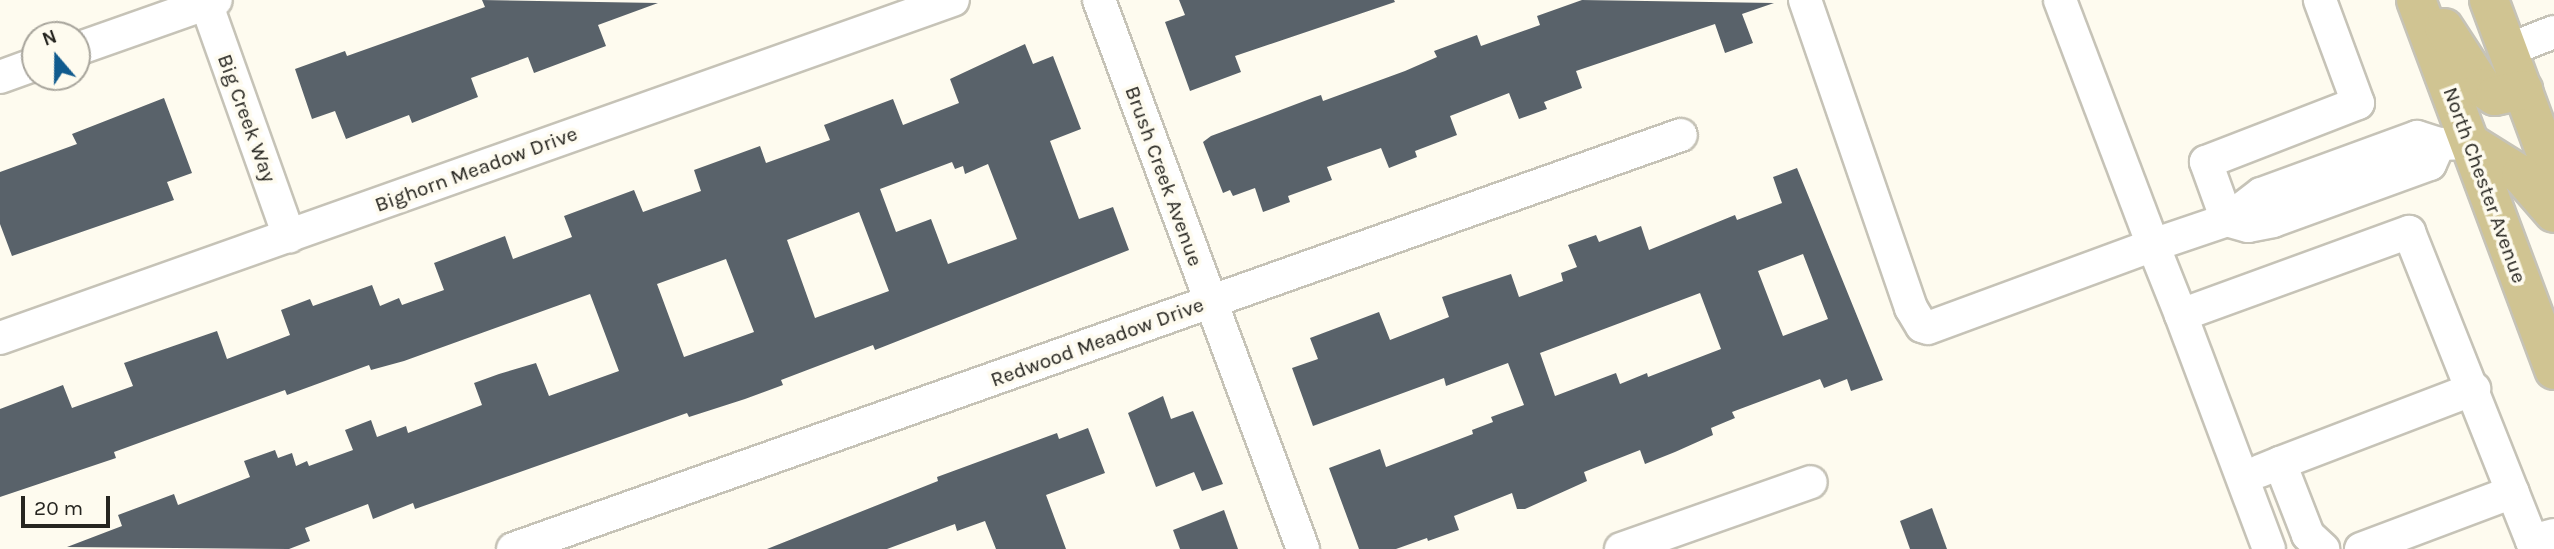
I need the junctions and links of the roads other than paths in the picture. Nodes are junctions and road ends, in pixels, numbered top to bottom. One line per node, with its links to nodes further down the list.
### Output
1 (953, 0): 21 (street, Bighorn Meadow Drive)
2 (1099, 0): 23 (street, Brush Creek Avenue)
3 (1805, 0): 22 (street)
4 (2060, 0): 22 (street)
5 (2320, 0): 20 (street)
6 (2416, 0): 17 (main road, North Chester Avenue)
7 (2426, 0): 15 (main road)
8 (2489, 0): 12 (main road)
9 (209, 1): 11 (street); 21 (street, Big Creek Way)
10 (2554, 32): 12 (street)
11 (91, 44)
12 (2508, 50): 15 (main road)
13 (21, 69): 14 (street)
14 (0, 76)
15 (2537, 107): 18 (main road)
16 (1681, 135): 23 (street, Redwood Meadow Drive)
17 (2455, 144): 19 (main road); 20 (street); 26 (main road, North Chester Avenue)
18 (2554, 175)
19 (2554, 213)
20 (2227, 220): 22 (street)
21 (289, 236): 25 (street, Bighorn Meadow Drive)
22 (2153, 245): 24 (street)
23 (1211, 301): 33 (street, Redwood Meadow Drive); 34 (street, Brush Creek Avenue)
24 (2181, 315): 27 (street); 29 (street)
25 (0, 338)
26 (2554, 370)
27 (2474, 389): 28 (street); 31 (street)
28 (2280, 463): 29 (street); 37 (street)
29 (2243, 478): 36 (street)
30 (1811, 482): 35 (street)
31 (2513, 492): 32 (street); 38 (street)
32 (2533, 542)
33 (513, 549)
34 (1303, 549)
35 (1621, 549)
36 (2269, 549)
37 (2323, 549)
38 (2361, 549)

